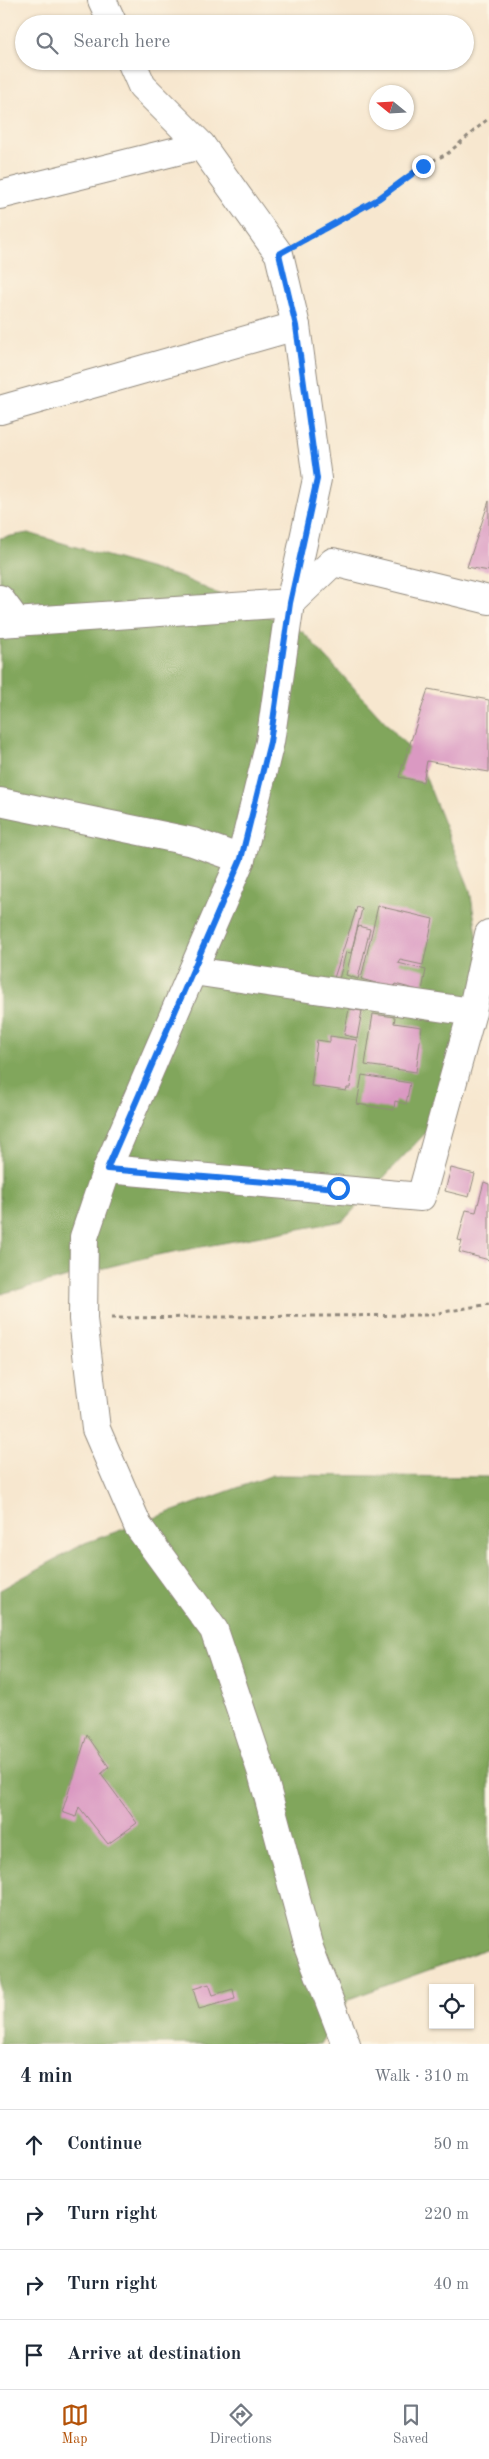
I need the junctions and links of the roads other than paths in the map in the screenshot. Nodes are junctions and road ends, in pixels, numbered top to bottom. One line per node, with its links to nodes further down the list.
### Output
1 (102, 0): 2 (street)
2 (109, 15)
3 (135, 70): 4 (street)
4 (201, 145): 5 (street); 6 (street)
5 (0, 195)
6 (296, 326): 7 (street); 10 (street)
7 (0, 410)
8 (0, 599): 11 (street)
9 (489, 600): 10 (street)
10 (290, 603): 11 (street); 13 (street)
11 (9, 622)
12 (0, 802): 13 (street)
13 (241, 859): 15 (street)
14 (489, 934): 16 (street)
15 (193, 971): 16 (street); 17 (street)
16 (472, 1012): 17 (street)
17 (107, 1169): 18 (street)
18 (346, 2044)

